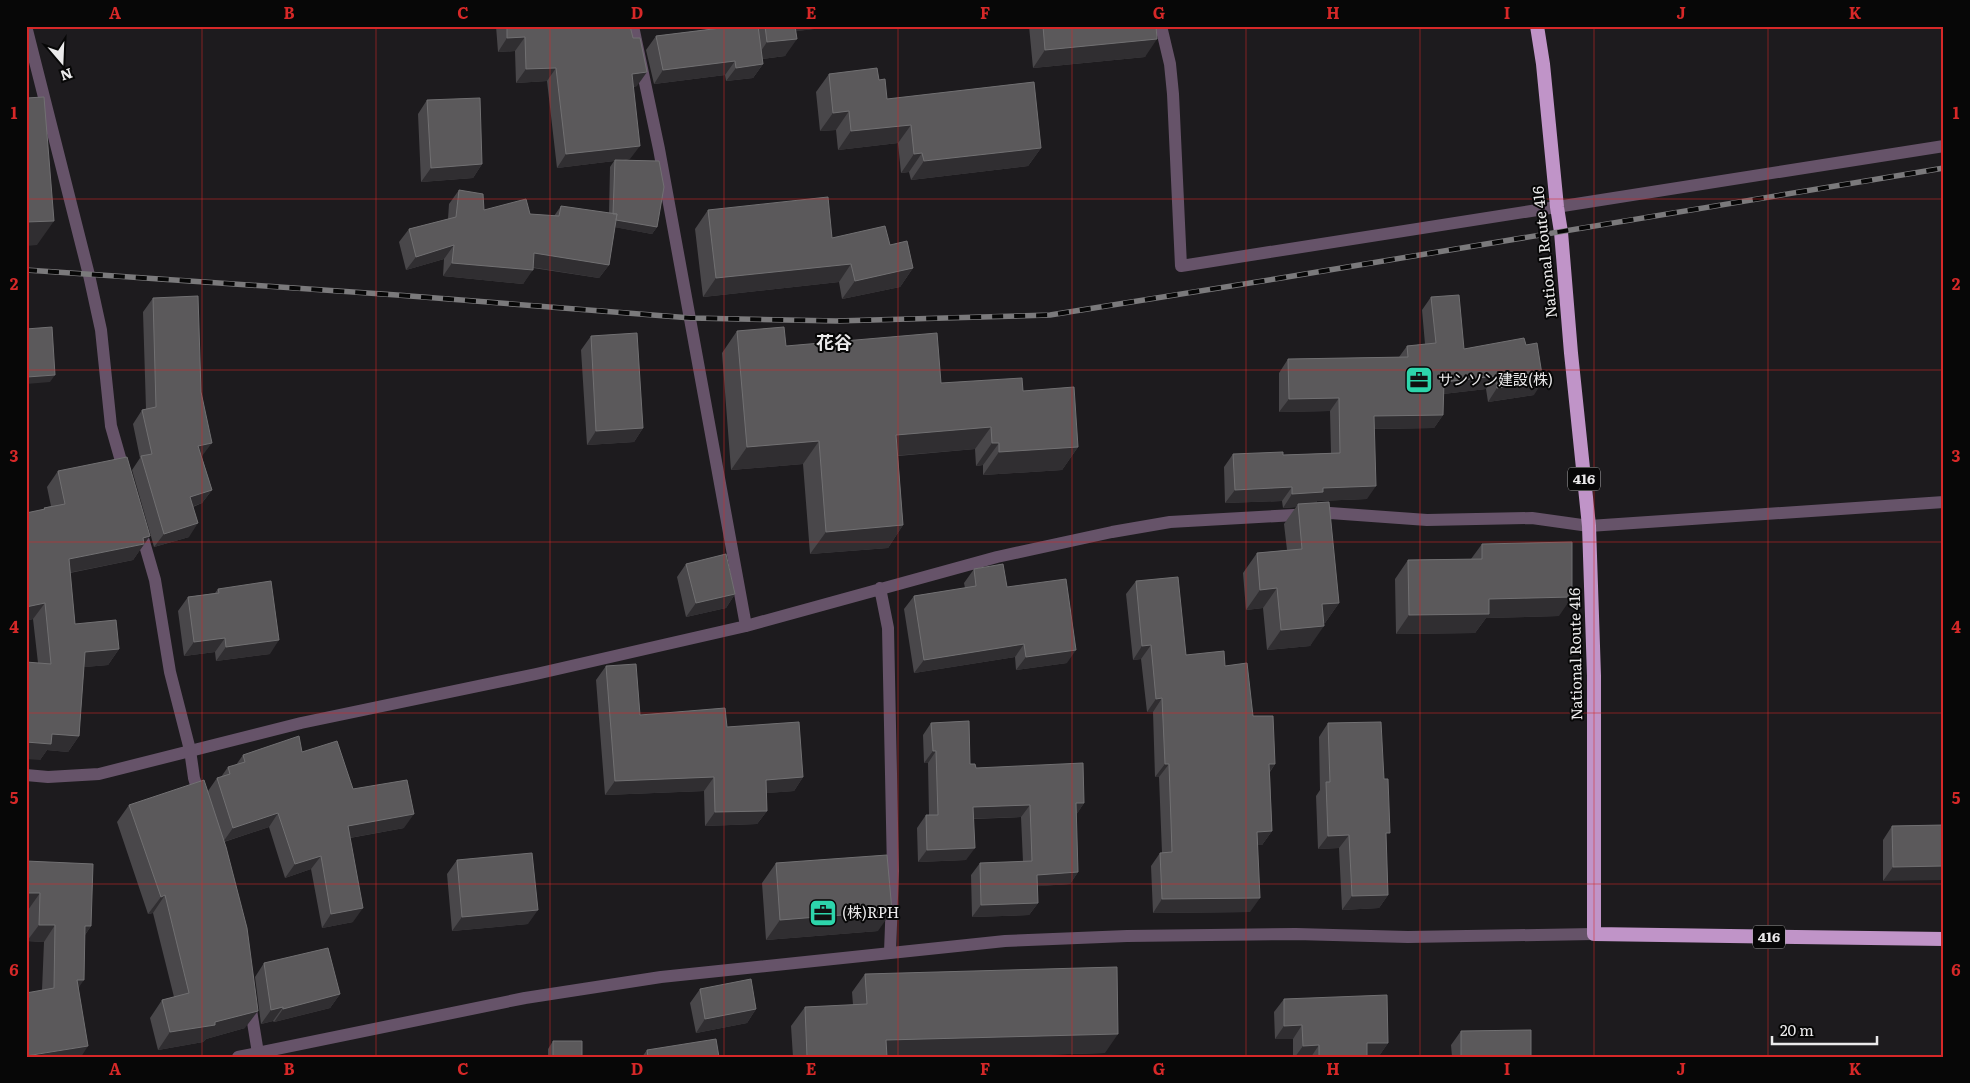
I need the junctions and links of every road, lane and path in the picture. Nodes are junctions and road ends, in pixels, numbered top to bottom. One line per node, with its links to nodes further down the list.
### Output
1 (26, 26): 7 (street)
2 (633, 26): 12 (street)
3 (1161, 26): 6 (street)
4 (1537, 26): 6 (highway, National Route 416 / 416)
5 (1944, 146): 6 (street)
6 (1557, 207): 10 (highway, National Route 416 / 416)
7 (129, 489)
8 (1944, 502): 10 (street)
9 (137, 517): 13 (street)
10 (1589, 526): 11 (street); 16 (highway, National Route 416 / 416)
11 (880, 588): 12 (street); 18 (street)
12 (746, 626): 13 (street)
13 (190, 750): 14 (street); 15 (street)
14 (26, 775)
15 (205, 813)
16 (1594, 934): 17 (highway, 416); 18 (street)
17 (1944, 939)
18 (890, 952): 21 (street)
19 (248, 995): 20 (street)
20 (258, 1053): 21 (street); 22 (street)
21 (272, 1053)
22 (238, 1057)

